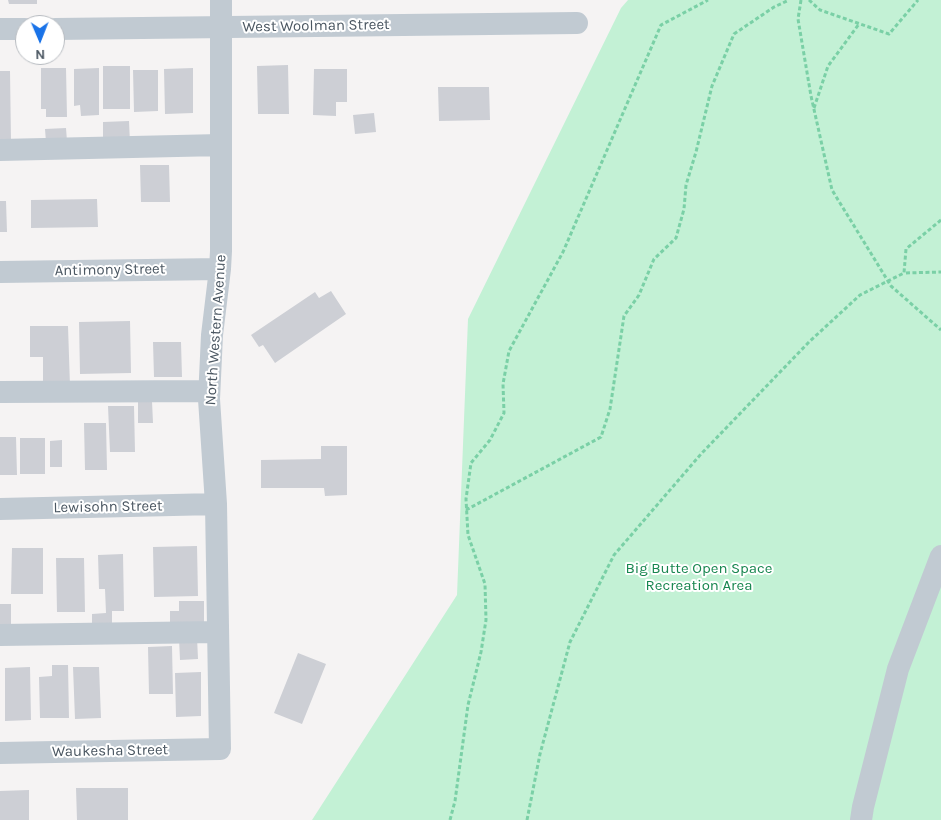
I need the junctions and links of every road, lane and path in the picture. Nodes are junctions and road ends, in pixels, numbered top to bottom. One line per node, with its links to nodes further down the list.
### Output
1 (221, 0): 9 (street, North Western Avenue)
2 (708, 0): 27 (path)
3 (789, 0): 27 (path)
4 (801, 0): 13 (path)
5 (809, 0): 8 (path)
6 (918, 0): 8 (path)
7 (577, 23): 9 (street, West Woolman Street)
8 (859, 24): 13 (path)
9 (222, 27): 10 (street, West Woolman Street); 14 (street, North Western Avenue)
10 (65, 28)
11 (0, 29): 12 (street)
12 (15, 29)
13 (814, 108): 21 (path)
14 (221, 144): 15 (street); 17 (street, North Western Avenue)
15 (0, 150)
16 (941, 220): 20 (path)
17 (220, 269): 18 (street, Antimony Street); 23 (street, North Western Avenue)
18 (0, 272)
19 (941, 272): 20 (path)
20 (904, 273): 21 (path)
21 (888, 282): 22 (path); 34 (path)
22 (941, 330)
23 (210, 391): 24 (street); 25 (street, North Western Avenue)
24 (0, 392)
25 (216, 504): 26 (street, Lewisohn Street); 29 (street, North Western Avenue)
26 (0, 509)
27 (466, 510): 33 (path)
28 (941, 556): 35 (street)
29 (218, 632): 30 (street); 31 (street, North Western Avenue)
30 (0, 635)
31 (220, 749): 32 (street, Waukesha Street)
32 (0, 753)
33 (450, 820)
34 (528, 820)
35 (861, 820)

